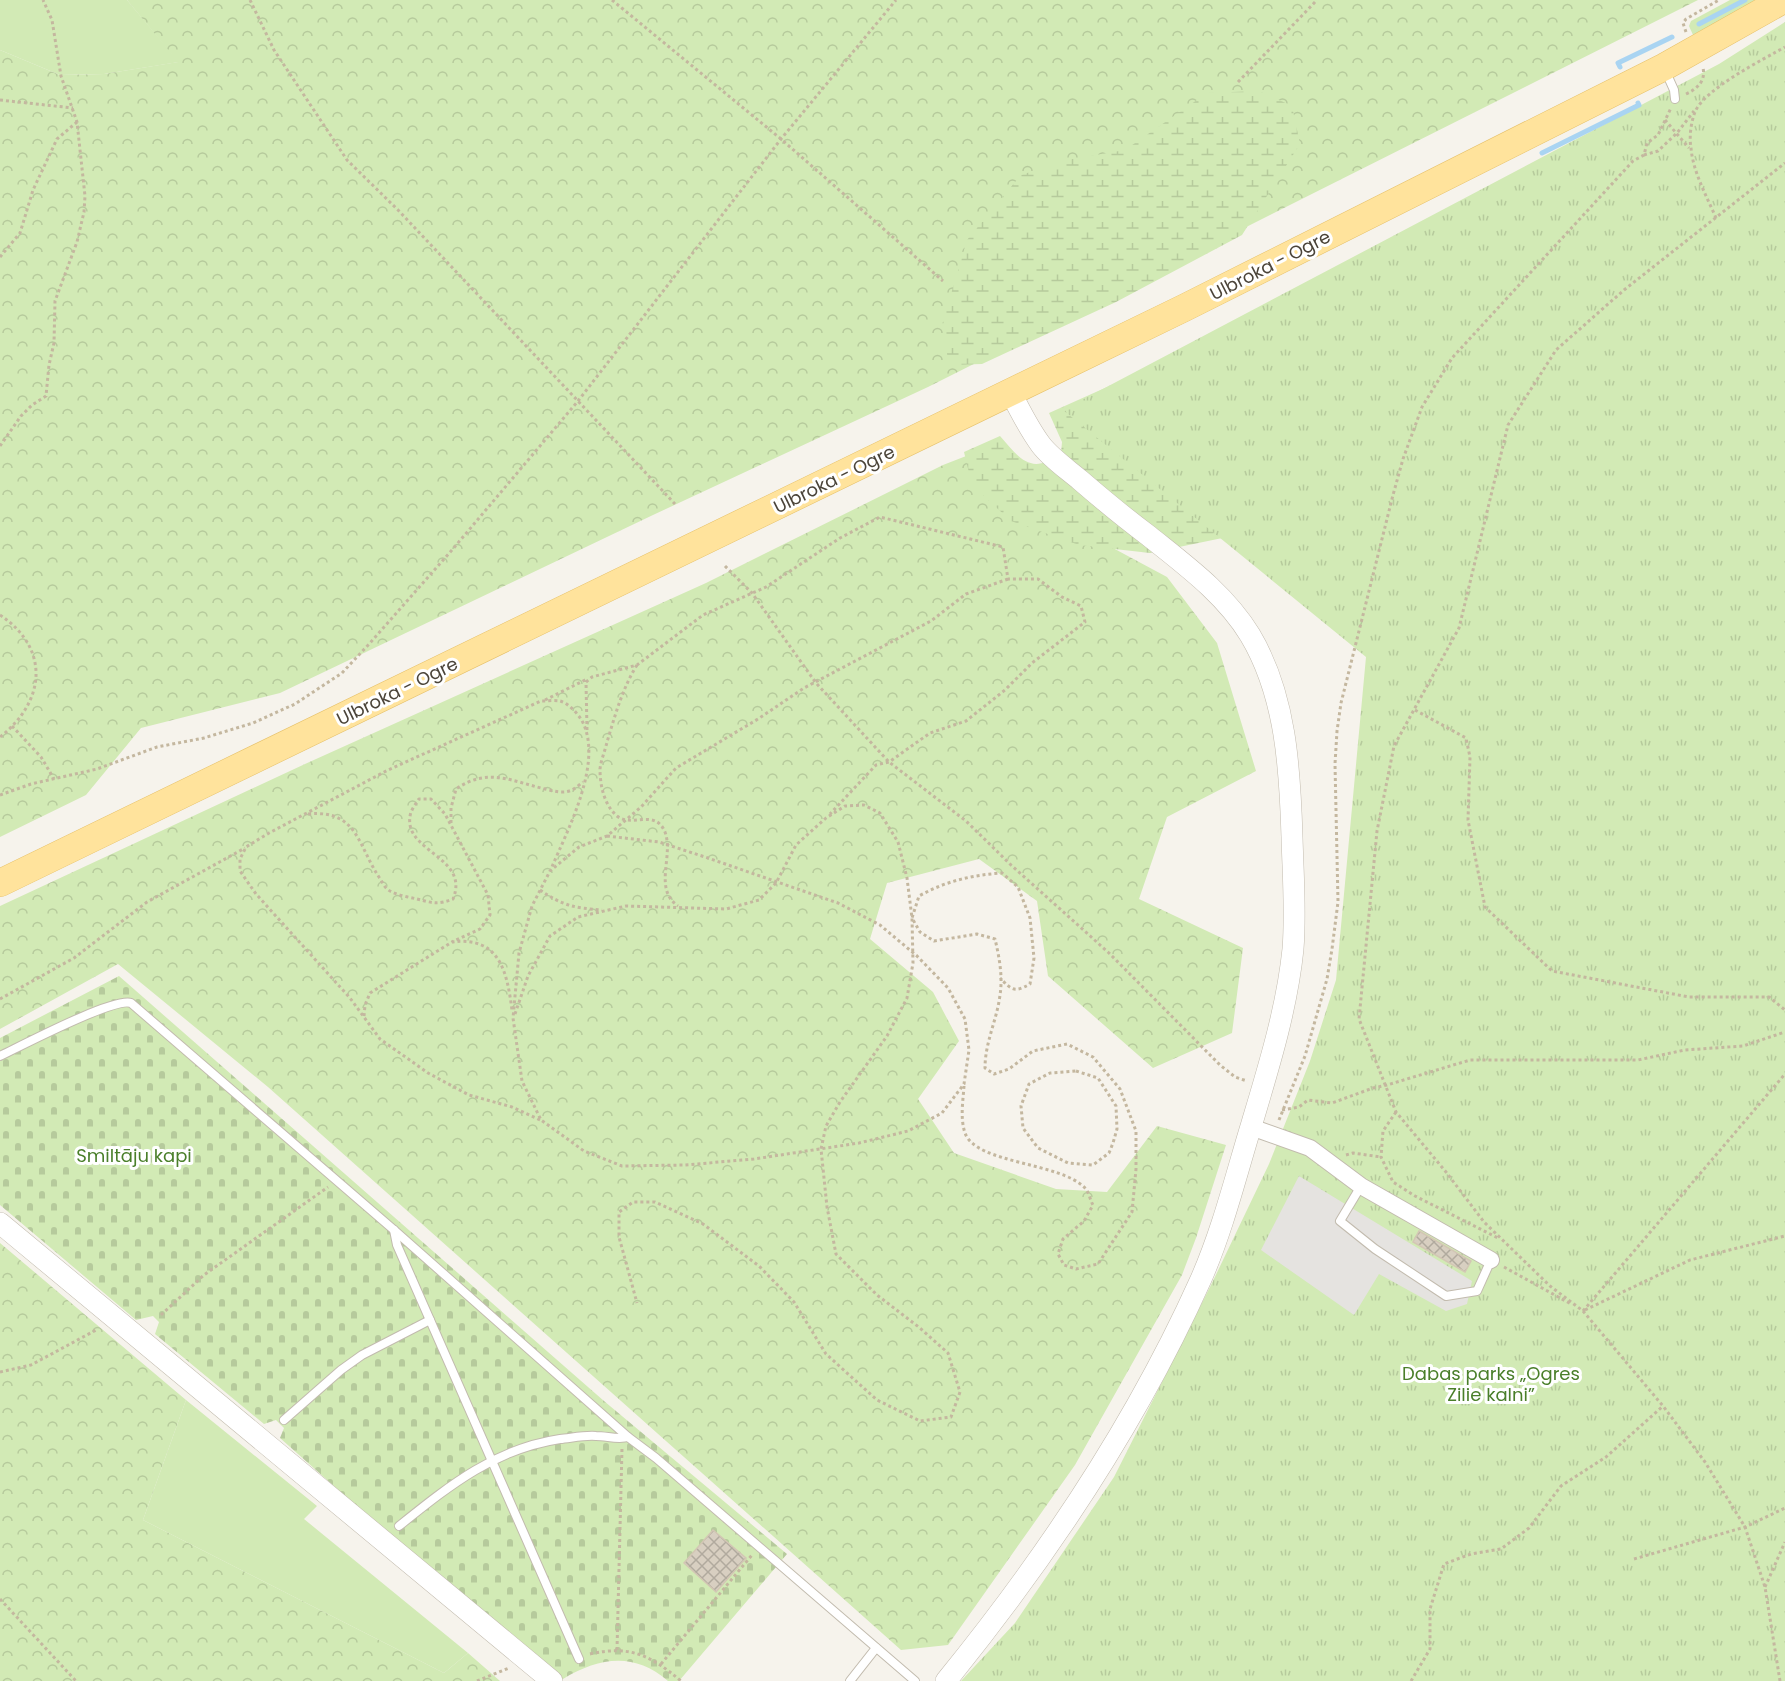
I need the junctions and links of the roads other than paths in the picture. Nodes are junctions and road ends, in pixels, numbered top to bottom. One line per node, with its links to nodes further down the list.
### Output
1 (1783, 0): 2 (main road, Ulbroka - Ogre)
2 (1664, 67): 3 (lane); 4 (main road, Ulbroka - Ogre)
3 (1675, 99)
4 (1011, 393): 5 (main road, Ulbroka - Ogre); 7 (street)
5 (0, 883)
6 (0, 1056): 10 (lane)
7 (1251, 1127): 8 (street); 22 (street)
8 (1361, 1185): 11 (street); 11 (lane)
9 (0, 1222): 19 (street)
10 (394, 1230): 12 (lane); 14 (lane)
11 (1491, 1260)
12 (430, 1320): 13 (lane); 15 (lane)
13 (284, 1420)
14 (625, 1438): 15 (lane); 17 (lane)
15 (491, 1461): 16 (lane); 18 (lane)
16 (399, 1526)
17 (876, 1648): 20 (lane); 21 (lane)
18 (579, 1659)
19 (552, 1681)
20 (850, 1681)
21 (915, 1681)
22 (946, 1681)

